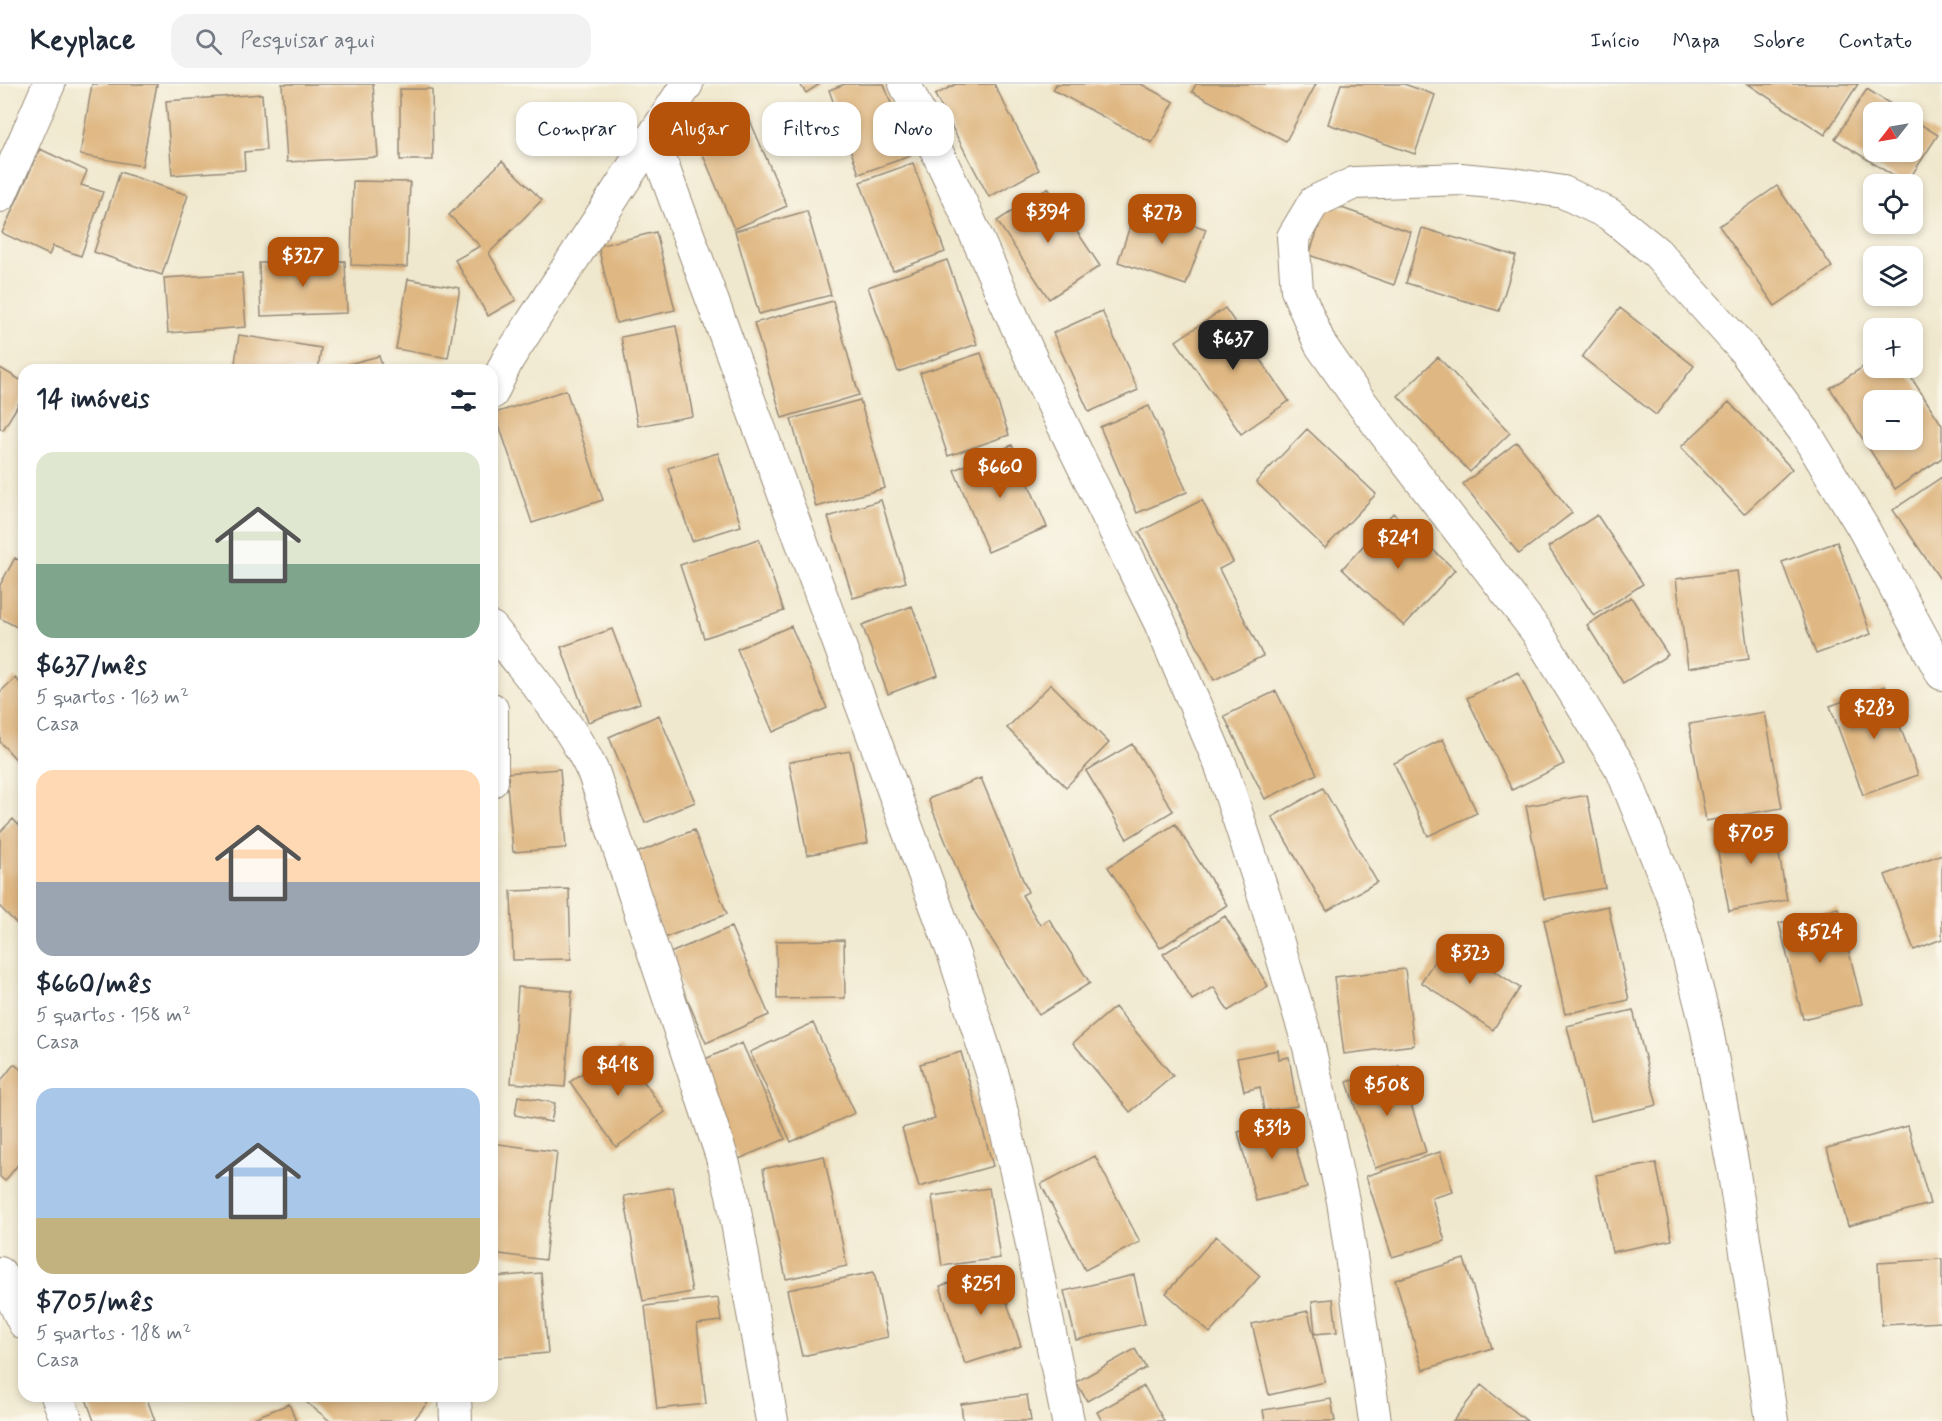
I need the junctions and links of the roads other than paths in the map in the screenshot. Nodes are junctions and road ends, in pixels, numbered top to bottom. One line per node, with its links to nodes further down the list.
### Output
1 (49, 84): 7 (street)
2 (687, 84): 4 (street)
3 (905, 84): 19 (street)
4 (675, 102)
5 (649, 142): 8 (street)
6 (659, 156): 18 (street)
7 (0, 195)
8 (498, 380)
9 (498, 636): 17 (street)
10 (1942, 674): 20 (street)
11 (0, 1273): 12 (street)
12 (18, 1310)
13 (59, 1402): 15 (street)
14 (455, 1402): 16 (street)
15 (67, 1421)
16 (456, 1421)
17 (772, 1421)
18 (1068, 1421)
19 (1375, 1421)
20 (1772, 1421)

